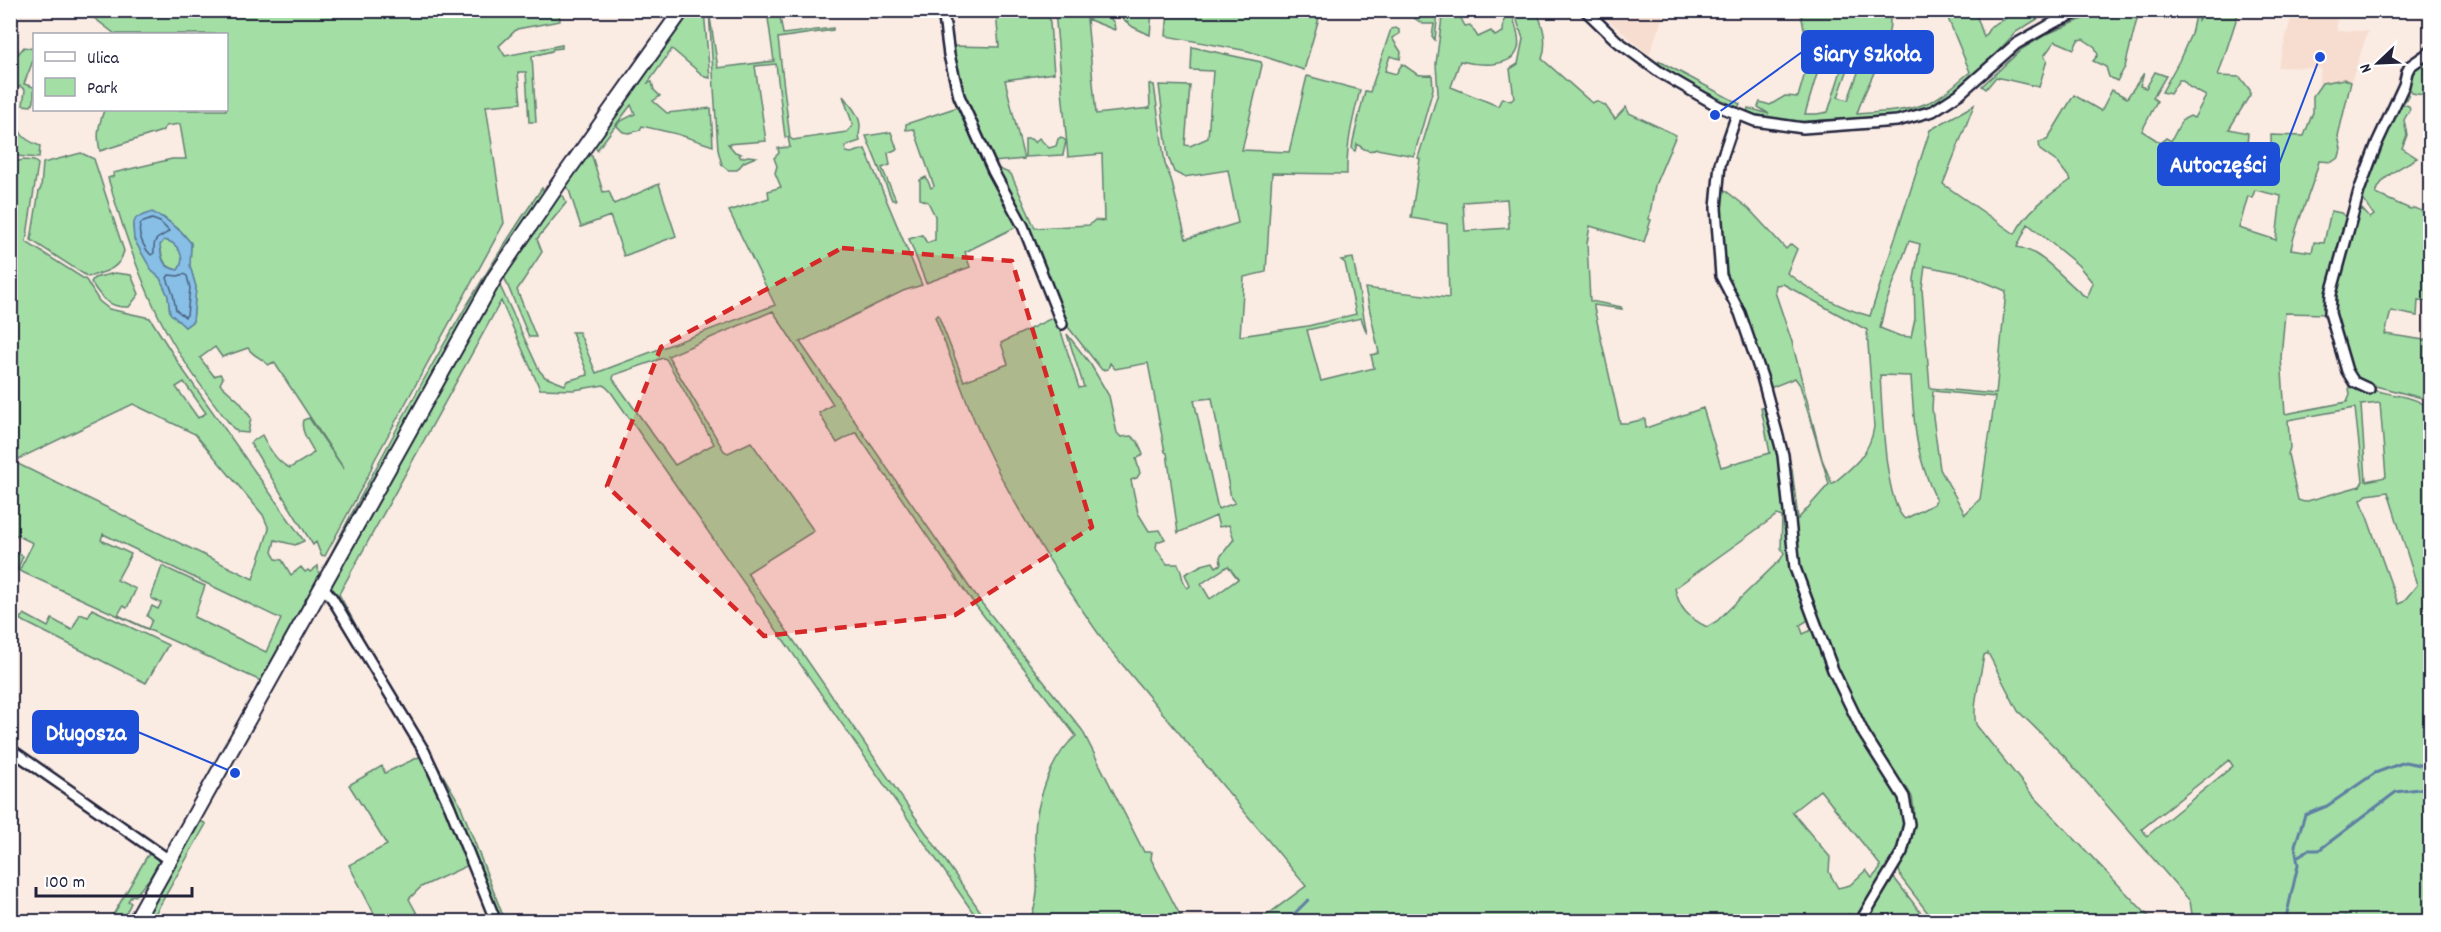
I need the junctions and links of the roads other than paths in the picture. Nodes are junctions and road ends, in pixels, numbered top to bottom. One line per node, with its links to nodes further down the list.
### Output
1 (682, 10): 9 (main road)
2 (944, 10): 7 (street)
3 (1585, 10): 6 (street)
4 (2084, 10): 6 (street)
5 (2430, 52): 8 (street)
6 (1737, 114): 14 (street)
7 (1062, 324)
8 (2369, 388)
9 (322, 586): 11 (main road); 13 (street)
10 (10, 749): 11 (street)
11 (169, 860): 12 (main road)
12 (135, 921)
13 (496, 921)
14 (1860, 921)

